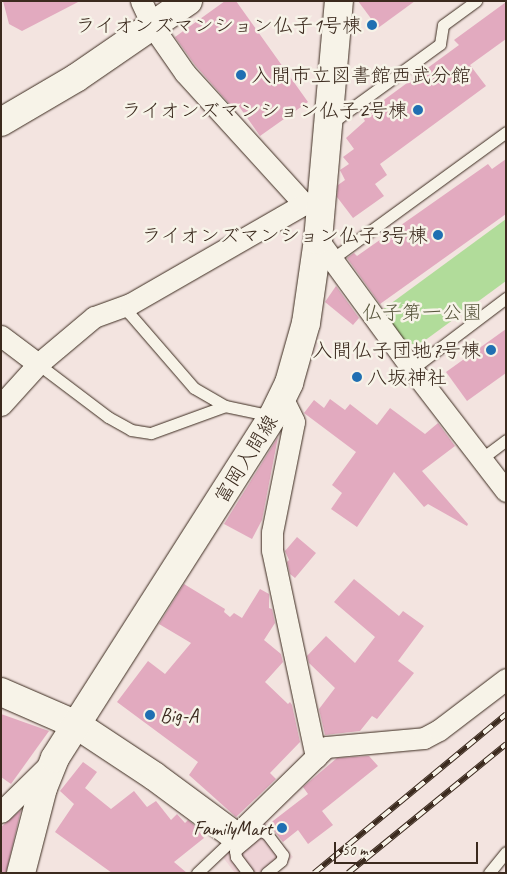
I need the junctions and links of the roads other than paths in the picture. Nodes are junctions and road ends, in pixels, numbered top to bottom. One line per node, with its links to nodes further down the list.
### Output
1 (141, 1): 5 (street)
2 (188, 1): 5 (main road)
3 (339, 1): 7 (main road, 富岡入間線)
4 (476, 1): 7 (lane)
5 (153, 26): 6 (main road); 9 (street)
6 (1, 122)
7 (329, 125): 9 (main road, 富岡入間線)
8 (506, 132): 10 (lane)
9 (313, 203): 10 (main road, 富岡入間線); 12 (street)
10 (325, 249): 15 (street); 18 (main road, 富岡入間線)
11 (506, 298): 15 (lane)
12 (130, 304): 14 (street); 17 (lane)
13 (1, 336): 14 (street)
14 (38, 364): 16 (street); 17 (lane)
15 (412, 369): 20 (street)
16 (1, 405)
17 (225, 406): 18 (lane)
18 (278, 407): 24 (main road, 富岡入間線); 25 (street)
19 (506, 440): 20 (lane)
20 (480, 458): 21 (street)
21 (506, 491)
22 (506, 679): 25 (street)
23 (1, 692): 24 (main road)
24 (77, 725): 26 (main road, 富岡入間線); 28 (main road)
25 (316, 757): 28 (street)
26 (55, 758): 27 (street); 30 (main road, 富岡入間線)
27 (1, 812)
28 (238, 840): 31 (lane); 32 (lane); 33 (lane)
29 (506, 852): 34 (lane)
30 (22, 873)
31 (197, 873)
32 (248, 873)
33 (266, 873)
34 (490, 873)

